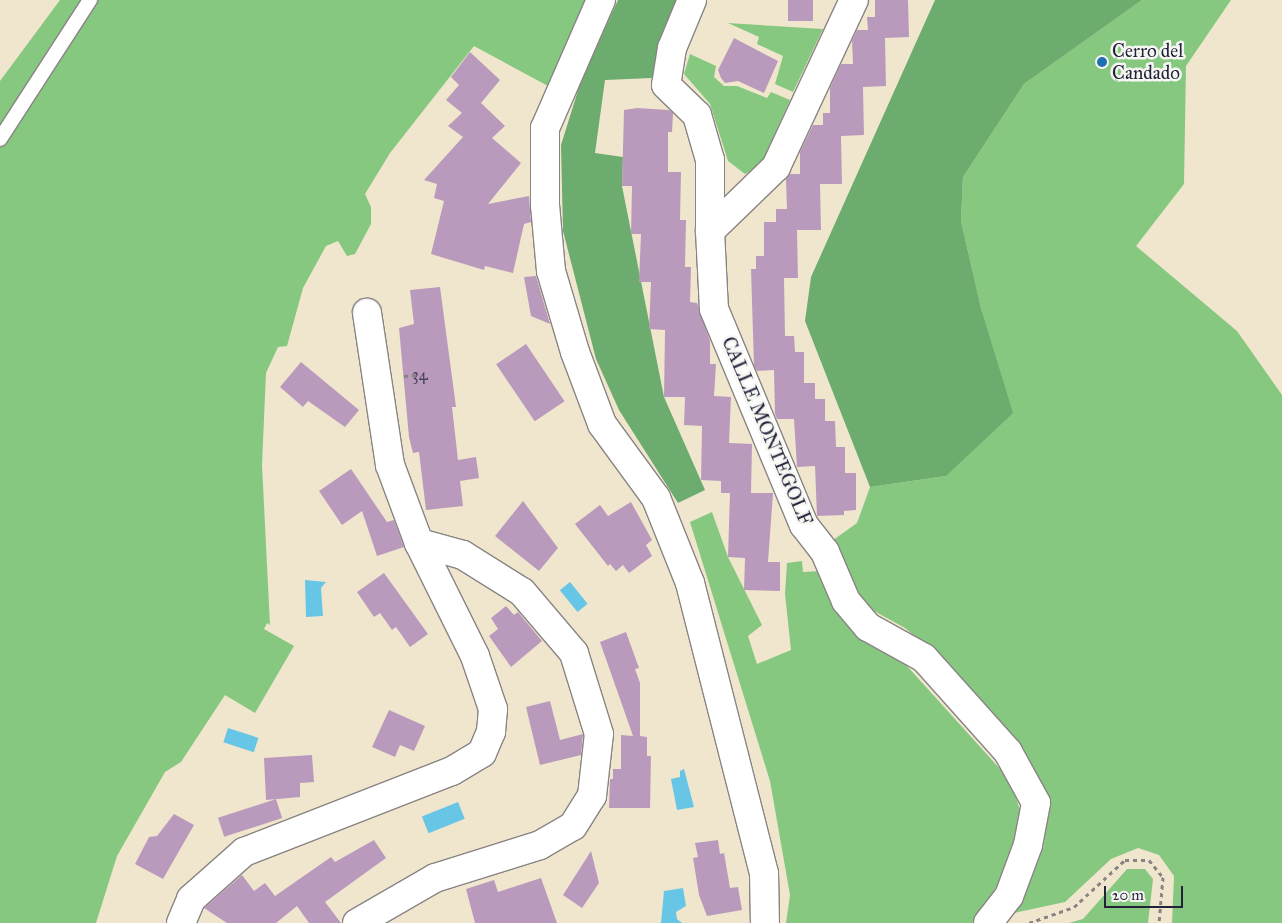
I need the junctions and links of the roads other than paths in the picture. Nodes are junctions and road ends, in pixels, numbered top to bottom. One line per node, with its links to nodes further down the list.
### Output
1 (90, 0): 5 (lane)
2 (601, 0): 11 (street)
3 (692, 0): 6 (street, CALLE MONTEGOLF)
4 (854, 0): 6 (street)
5 (0, 139)
6 (710, 231): 12 (street, CALLE MONTEGOLF)
7 (367, 313): 8 (street)
8 (419, 542): 9 (street); 10 (street)
9 (181, 923)
10 (357, 923)
11 (765, 923)
12 (988, 923)

